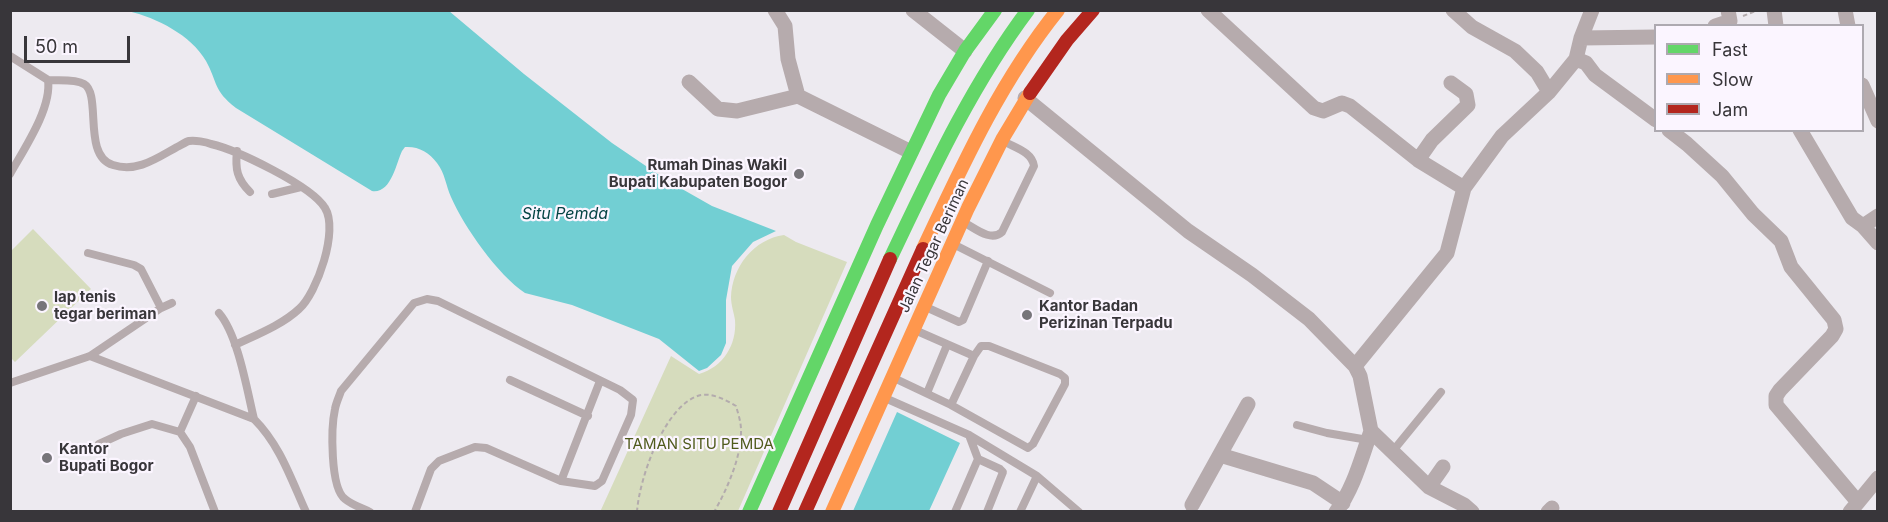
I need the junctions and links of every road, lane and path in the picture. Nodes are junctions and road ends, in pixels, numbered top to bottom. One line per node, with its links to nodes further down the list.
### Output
1 (776, 10): 20 (street)
2 (912, 10): 12 (street)
3 (995, 10): 12 (main road)
4 (1028, 10): 39 (main road)
5 (1059, 10): 40 (main road, Jalan Tegar Beriman)
6 (1093, 10): 21 (main road, Jalan Tegar Beriman)
7 (1208, 10): 29 (street)
8 (1453, 10): 19 (street)
9 (1592, 10): 11 (street)
10 (1654, 37): 11 (street)
11 (1581, 38): 14 (street)
12 (965, 51): 28 (main road)
13 (10, 57): 15 (lane)
14 (1576, 59): 19 (street); 22 (street)
15 (48, 80): 27 (lane); 30 (lane)
16 (689, 82): 20 (street)
17 (1451, 83): 29 (street)
18 (1864, 87): 23 (street)
19 (1549, 92): 32 (street)
20 (798, 96): 28 (street)
21 (1025, 98): 26 (main road, Jalan Tegar Beriman); 54 (street)
22 (1654, 119)
23 (1878, 121)
24 (1672, 132): 84 (street)
25 (1801, 132): 38 (street)
26 (1001, 140): 36 (main road, Jalan Tegar Beriman); 36 (lane)
27 (237, 151): 31 (lane); 33 (lane)
28 (911, 152): 37 (main road)
29 (1418, 160): 32 (street)
30 (10, 174)
31 (301, 187): 34 (lane); 50 (lane)
32 (1464, 188): 54 (street)
33 (250, 192)
34 (272, 194)
35 (1878, 216): 38 (street)
36 (962, 221): 40 (main road, Jalan Tegar Beriman)
37 (877, 225): 39 (main road); 92 (main road)
38 (1863, 226): 41 (street)
39 (901, 237): 72 (main road)
40 (940, 239): 43 (lane); 46 (main road, Jalan Tegar Beriman); 76 (main road, Jalan Tegar Beriman)
41 (1878, 243)
42 (88, 253): 47 (lane)
43 (988, 261): 44 (lane); 46 (lane)
44 (1050, 293)
45 (171, 303): 47 (lane)
46 (924, 307): 49 (main road, Jalan Tegar Beriman)
47 (161, 308): 52 (lane)
48 (219, 313): 50 (lane)
49 (914, 329): 51 (lane); 55 (main road, Jalan Tegar Beriman)
50 (235, 345): 66 (lane)
51 (947, 345): 53 (lane); 60 (lane)
52 (90, 356): 58 (lane); 61 (lane)
53 (974, 356): 64 (lane); 64 (lane)
54 (1355, 366): 70 (street)
55 (892, 377): 60 (lane); 62 (main road, Jalan Tegar Beriman)
56 (510, 380): 65 (lane)
57 (600, 381): 65 (lane); 80 (lane); 88 (lane)
58 (10, 383)
59 (1441, 392): 73 (lane)
60 (927, 393): 64 (lane)
61 (196, 396): 66 (lane); 68 (lane)
62 (883, 397): 69 (lane); 95 (main road, Jalan Tegar Beriman)
63 (1248, 404): 74 (street)
64 (951, 405)
65 (588, 416): 80 (lane)
66 (254, 419): 87 (lane)
67 (1298, 426): 70 (lane)
68 (180, 432): 71 (lane); 86 (lane)
69 (969, 435): 75 (lane); 78 (lane)
70 (1369, 436): 73 (street); 85 (street)
71 (99, 444)
72 (806, 451): 76 (main road); 93 (main road)
73 (1392, 452): 81 (street)
74 (1220, 455): 83 (street); 85 (street)
75 (978, 459): 96 (lane); 97 (lane)
76 (828, 460): 94 (main road, Jalan Tegar Beriman)
77 (1443, 467): 81 (street)
78 (1037, 476): 82 (lane); 98 (lane)
79 (1878, 478): 84 (street)
80 (561, 481): 89 (lane)
81 (1429, 487): 101 (street)
82 (1070, 503): 99 (lane); 100 (lane)
83 (1192, 506)
84 (1854, 506)
85 (1339, 507)
86 (215, 512)
87 (306, 512)
88 (370, 512)
89 (415, 512)
90 (637, 512): 91 (path)
91 (714, 512)
92 (749, 512)
93 (778, 512)
94 (805, 512)
95 (832, 512)
96 (955, 512)
97 (987, 512)
98 (1020, 512)
99 (1065, 512)
100 (1079, 512)
101 (1472, 512)

